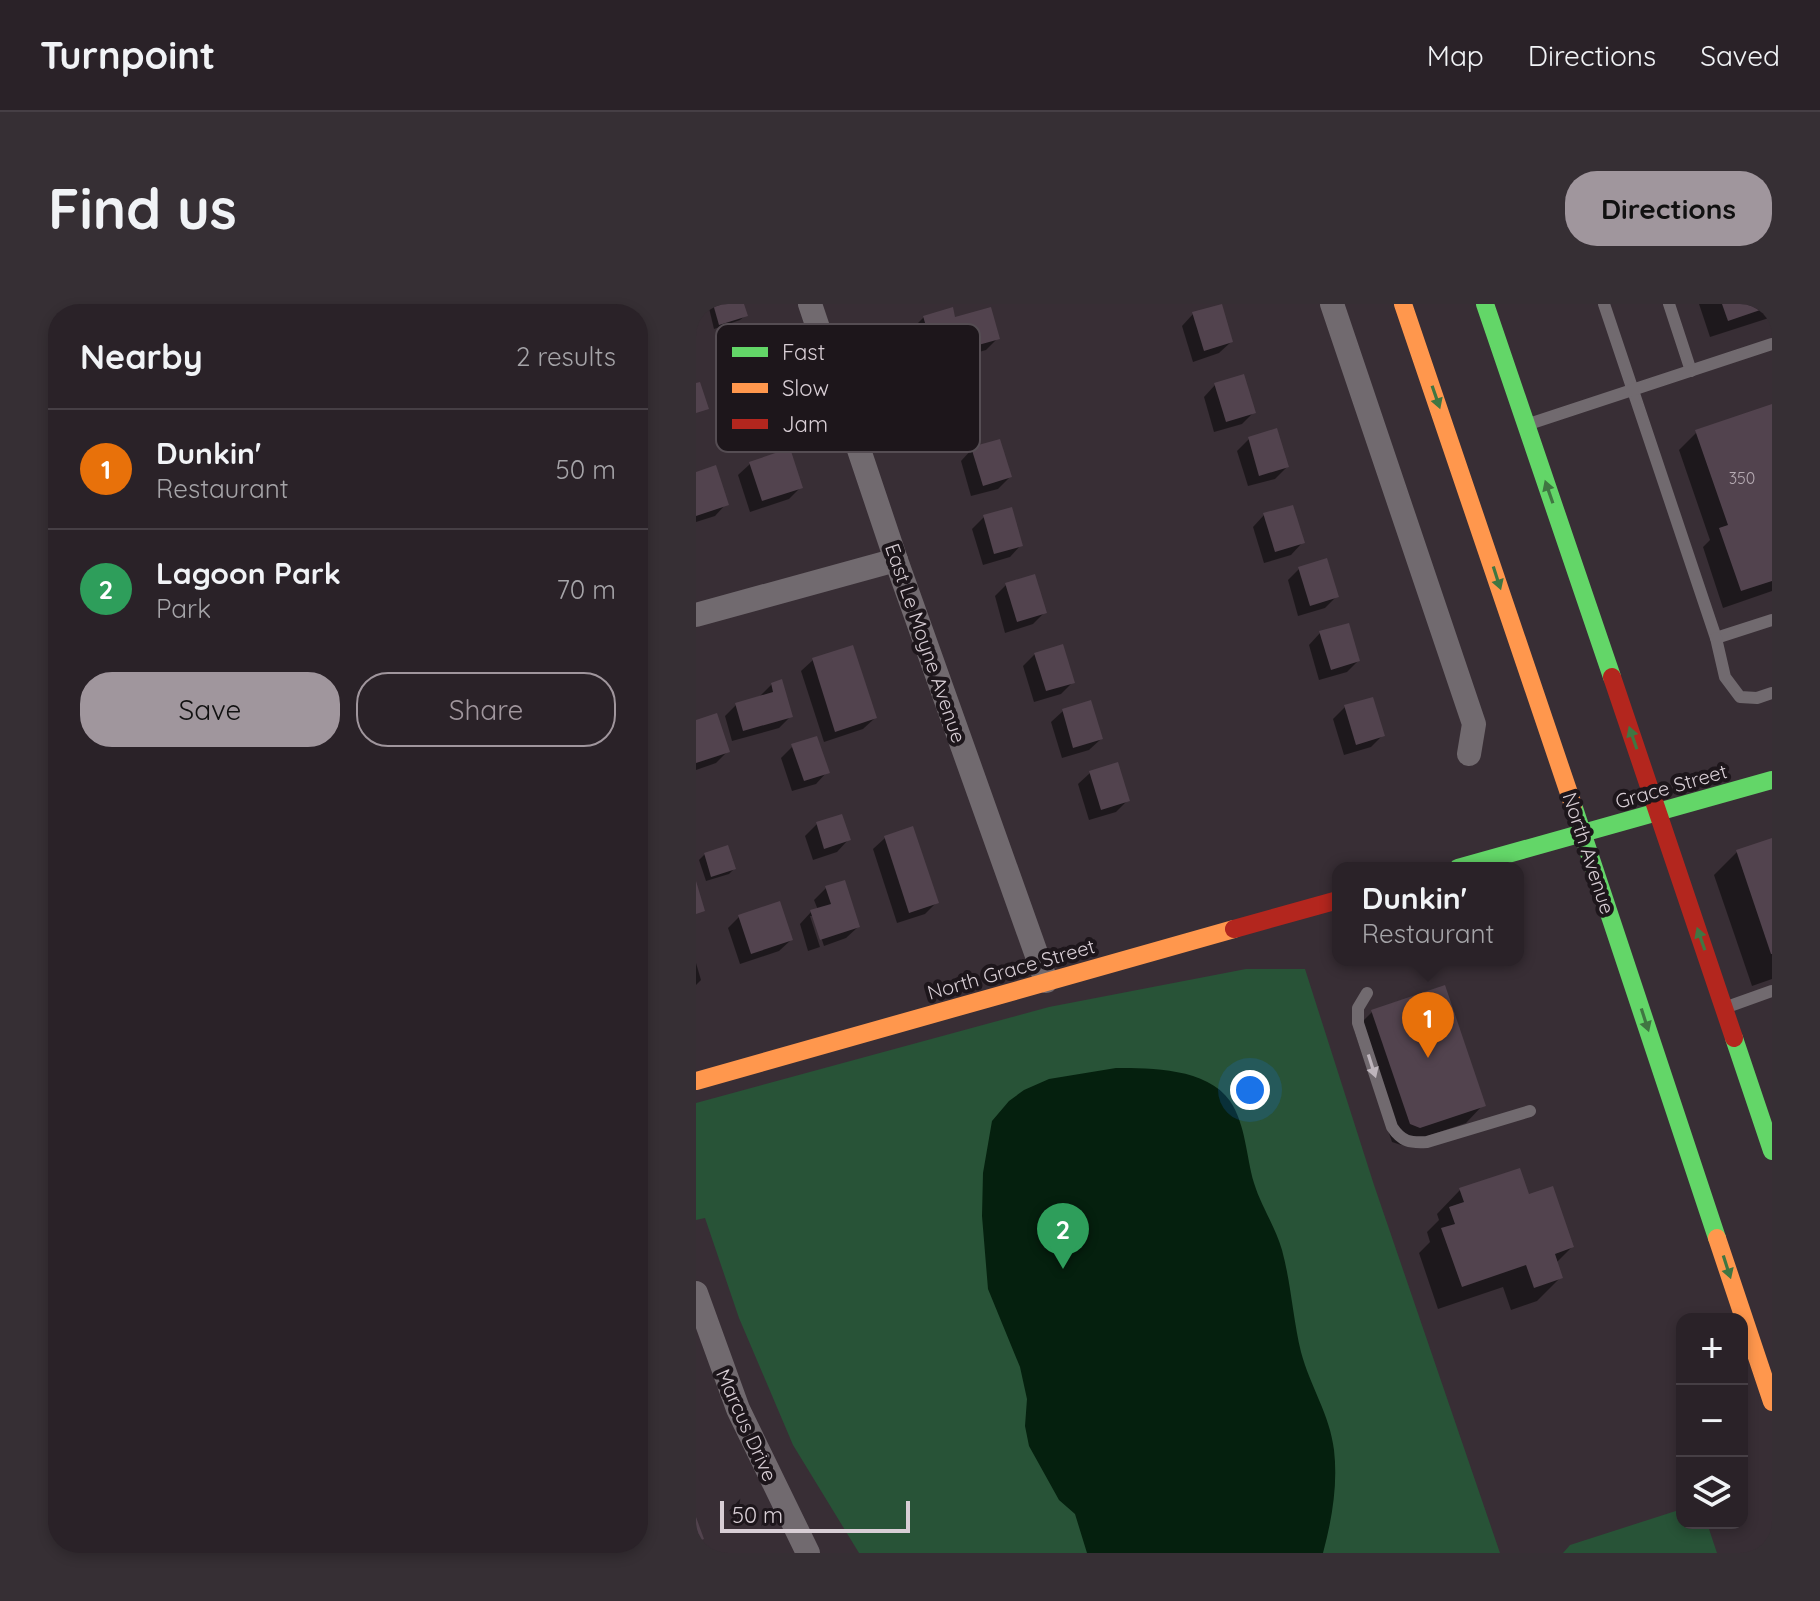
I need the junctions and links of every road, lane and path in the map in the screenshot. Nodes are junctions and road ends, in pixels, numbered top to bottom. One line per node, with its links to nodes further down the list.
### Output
1 (810, 304): 7 (street, East Le Moyne Avenue)
2 (1332, 304): 18 (street)
3 (1403, 304): 21 (main road, North Avenue, one-way to 21)
4 (1485, 304): 11 (main road)
5 (1604, 304): 10 (lane)
6 (1669, 304): 9 (lane)
7 (817, 324)
8 (1772, 344): 9 (lane)
9 (1691, 371): 10 (lane)
10 (1633, 390): 11 (lane); 16 (lane)
11 (1526, 425): 20 (main road, one-way to 11)
12 (860, 452): 13 (street, East Le Moyne Avenue)
13 (896, 560): 14 (street); 24 (street, East Le Moyne Avenue)
14 (696, 615)
15 (1772, 620): 16 (lane)
16 (1716, 638): 17 (lane)
17 (1772, 693)
18 (1469, 754)
19 (1772, 780): 20 (main road, Grace Street)
20 (1658, 812): 21 (main road, Grace Street); 27 (main road, one-way to 20)
21 (1583, 835): 22 (main road); 32 (main road, North Avenue, one-way to 32)
22 (1481, 862)
23 (1332, 902): 24 (main road, North Grace Street)
24 (1046, 981): 28 (main road, North Grace Street)
25 (1772, 991): 27 (lane)
26 (1367, 993): 29 (lane, one-way to 29)
27 (1724, 1008): 30 (main road)
28 (696, 1081)
29 (1530, 1111)
30 (1772, 1151)
31 (696, 1293): 33 (street, Marcus Drive)
32 (1772, 1402)
33 (808, 1553)

